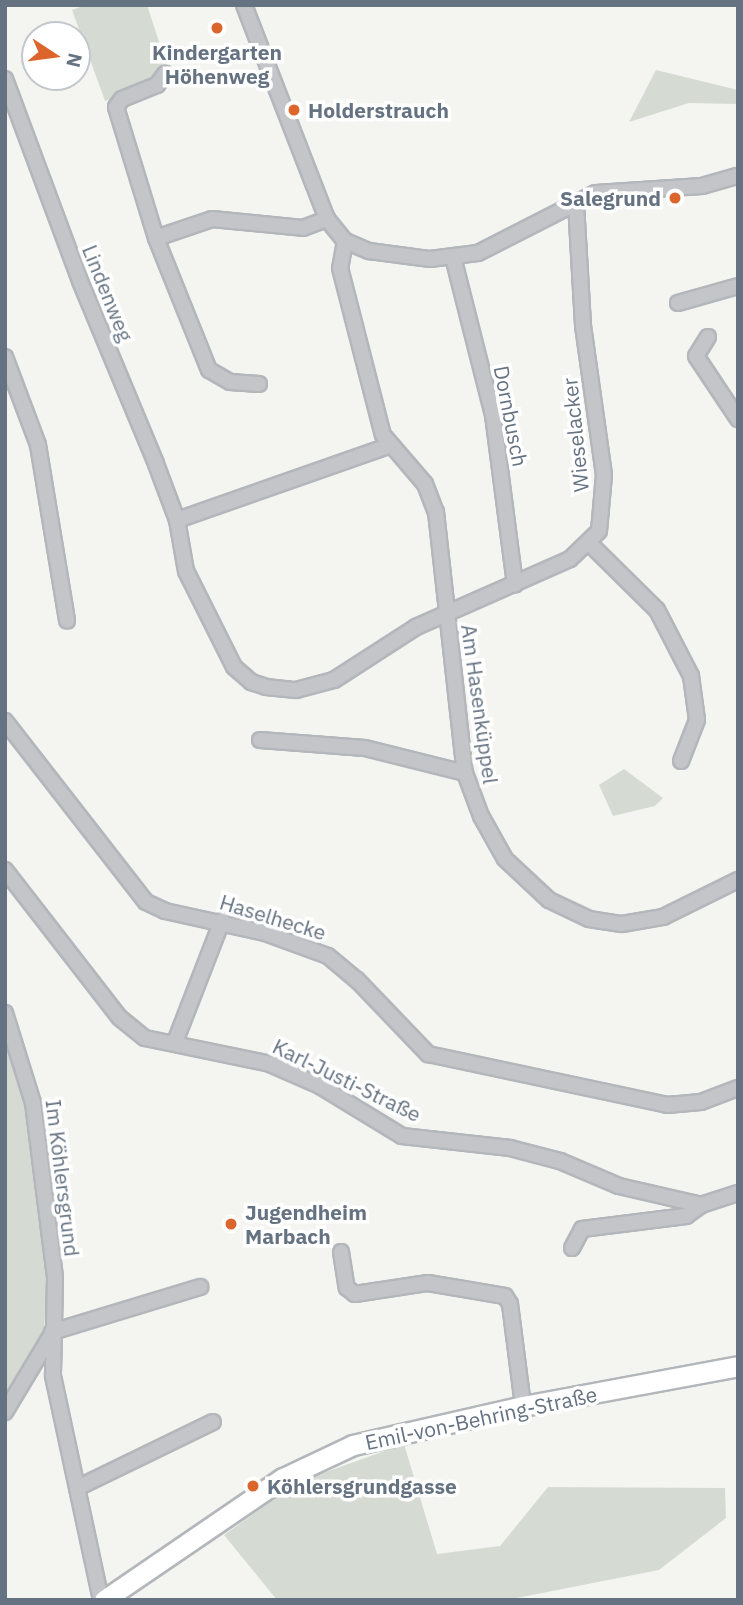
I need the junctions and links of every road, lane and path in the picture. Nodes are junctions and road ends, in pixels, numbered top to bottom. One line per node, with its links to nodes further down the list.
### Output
1 (244, 5): 6 (street)
2 (165, 74): 7 (street)
3 (5, 79): 17 (street, Lindenweg)
4 (738, 176): 5 (street)
5 (576, 202): 9 (street); 18 (street, Wieselacker)
6 (327, 219): 7 (street); 8 (street)
7 (156, 238): 14 (street)
8 (345, 241): 9 (street); 16 (street)
9 (453, 257): 19 (street, Dornbusch)
10 (738, 286): 11 (street)
11 (678, 303)
12 (708, 337): 15 (street)
13 (5, 357): 21 (street)
14 (259, 384)
15 (738, 419)
16 (388, 446): 17 (street); 20 (street)
17 (177, 520): 20 (street, Am Hasenküppel)
18 (589, 543): 19 (street); 24 (street)
19 (515, 585): 20 (street)
20 (447, 611): 25 (street, Am Hasenküppel)
21 (66, 621)
22 (5, 721): 28 (street, Haselhecke)
23 (260, 740): 25 (street)
24 (681, 761)
25 (465, 773): 27 (street, Am Hasenküppel)
26 (5, 870): 30 (street, Karl-Justi-Straße)
27 (738, 880)
28 (222, 921): 30 (street); 31 (street, Haselhecke)
29 (5, 1013): 37 (street, Im Köhlersgrund)
30 (175, 1042): 33 (street, Karl-Justi-Straße)
31 (738, 1088)
32 (738, 1194): 33 (street)
33 (701, 1205): 34 (street)
34 (572, 1248)
35 (341, 1252): 39 (street)
36 (200, 1287): 37 (street)
37 (52, 1332): 40 (street); 42 (street, Im Köhlersgrund)
38 (738, 1366): 39 (main road, Emil-von-Behring-Straße)
39 (523, 1406): 43 (main road, Emil-von-Behring-Straße)
40 (5, 1412)
41 (214, 1422): 42 (street)
42 (77, 1488): 43 (street, Im Köhlersgrund)
43 (103, 1600)

